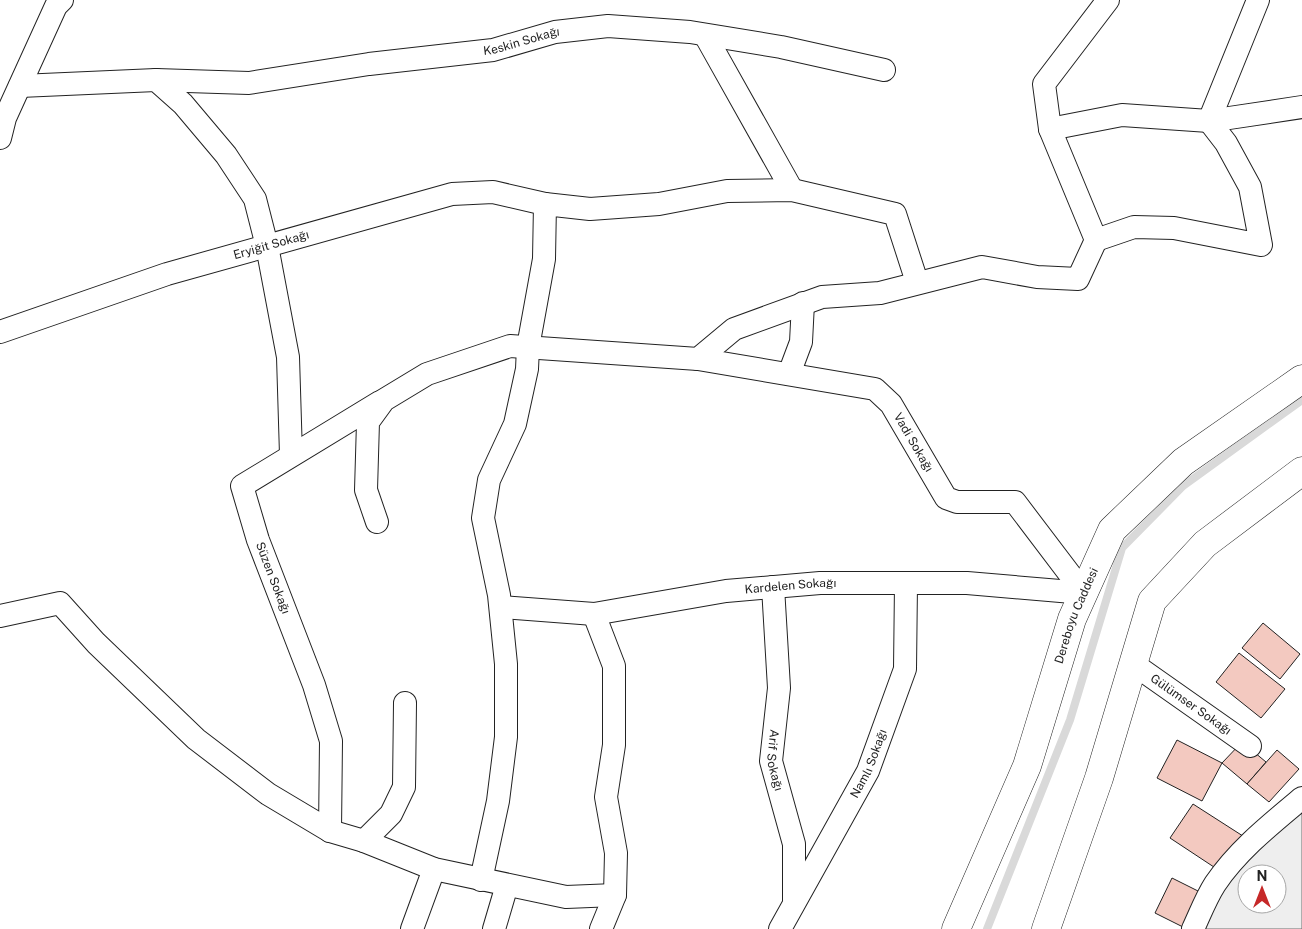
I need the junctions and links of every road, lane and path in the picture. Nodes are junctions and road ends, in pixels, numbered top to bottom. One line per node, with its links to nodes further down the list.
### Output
1 (62, 0): 7 (street)
2 (1108, 0): 10 (street)
3 (1258, 0): 9 (street)
4 (705, 35): 5 (street, Keskin Sokağı); 6 (street, Keskin Sokağı); 12 (street)
5 (884, 70)
6 (156, 80): 7 (street, Keskin Sokağı); 15 (street)
7 (20, 86): 11 (street)
8 (1302, 107): 9 (street)
9 (1208, 121): 10 (street); 14 (street)
10 (1050, 129): 14 (street)
11 (0, 138)
12 (792, 190): 13 (street, Eryiğit Sokağı); 16 (street, Eryiğit Sokağı)
13 (545, 204): 15 (street, Eryiğit Sokağı); 19 (street)
14 (1096, 240): 16 (street)
15 (267, 246): 18 (street, Eryiğit Sokağı); 24 (street)
16 (917, 282): 17 (street)
17 (803, 303): 20 (street); 21 (street)
18 (1, 332)
19 (528, 347): 20 (street, Vadi Sokağı); 23 (street, Süzen Sokağı); 30 (street)
20 (698, 359): 21 (street, Vadi Sokağı)
21 (789, 374): 29 (street, Vadi Sokağı)
22 (1302, 379): 29 (main road, Dereboyu Caddesi)
23 (384, 400): 24 (street, Süzen Sokağı); 26 (street)
24 (291, 455): 37 (street, Süzen Sokağı)
25 (1302, 471): 33 (main road)
26 (377, 522)
27 (906, 584): 28 (street, Kardelen Sokağı); 29 (street, Kardelen Sokağı); 43 (street, Namlı Sokağı)
28 (773, 587): 31 (street, Kardelen Sokağı); 43 (street, Arif Sokağı)
29 (1084, 593): 48 (main road, Dereboyu Caddesi)
30 (501, 607): 31 (street, Kardelen Sokağı); 40 (street)
31 (594, 614): 42 (street)
32 (0, 616): 37 (street)
33 (1132, 663): 35 (street, Gülümser Sokağı); 49 (main road)
34 (405, 703): 38 (street)
35 (1250, 746)
36 (1302, 798): 50 (street)
37 (330, 831): 38 (street)
38 (364, 841): 39 (street)
39 (434, 870): 40 (street); 44 (street)
40 (481, 880): 41 (street)
41 (507, 885): 42 (street); 45 (street)
42 (615, 895): 46 (street)
43 (794, 902): 47 (street, Namlı Sokağı)
44 (412, 929)
45 (494, 929)
46 (601, 929)
47 (780, 929)
48 (956, 929)
49 (1046, 929)
50 (1193, 929)

